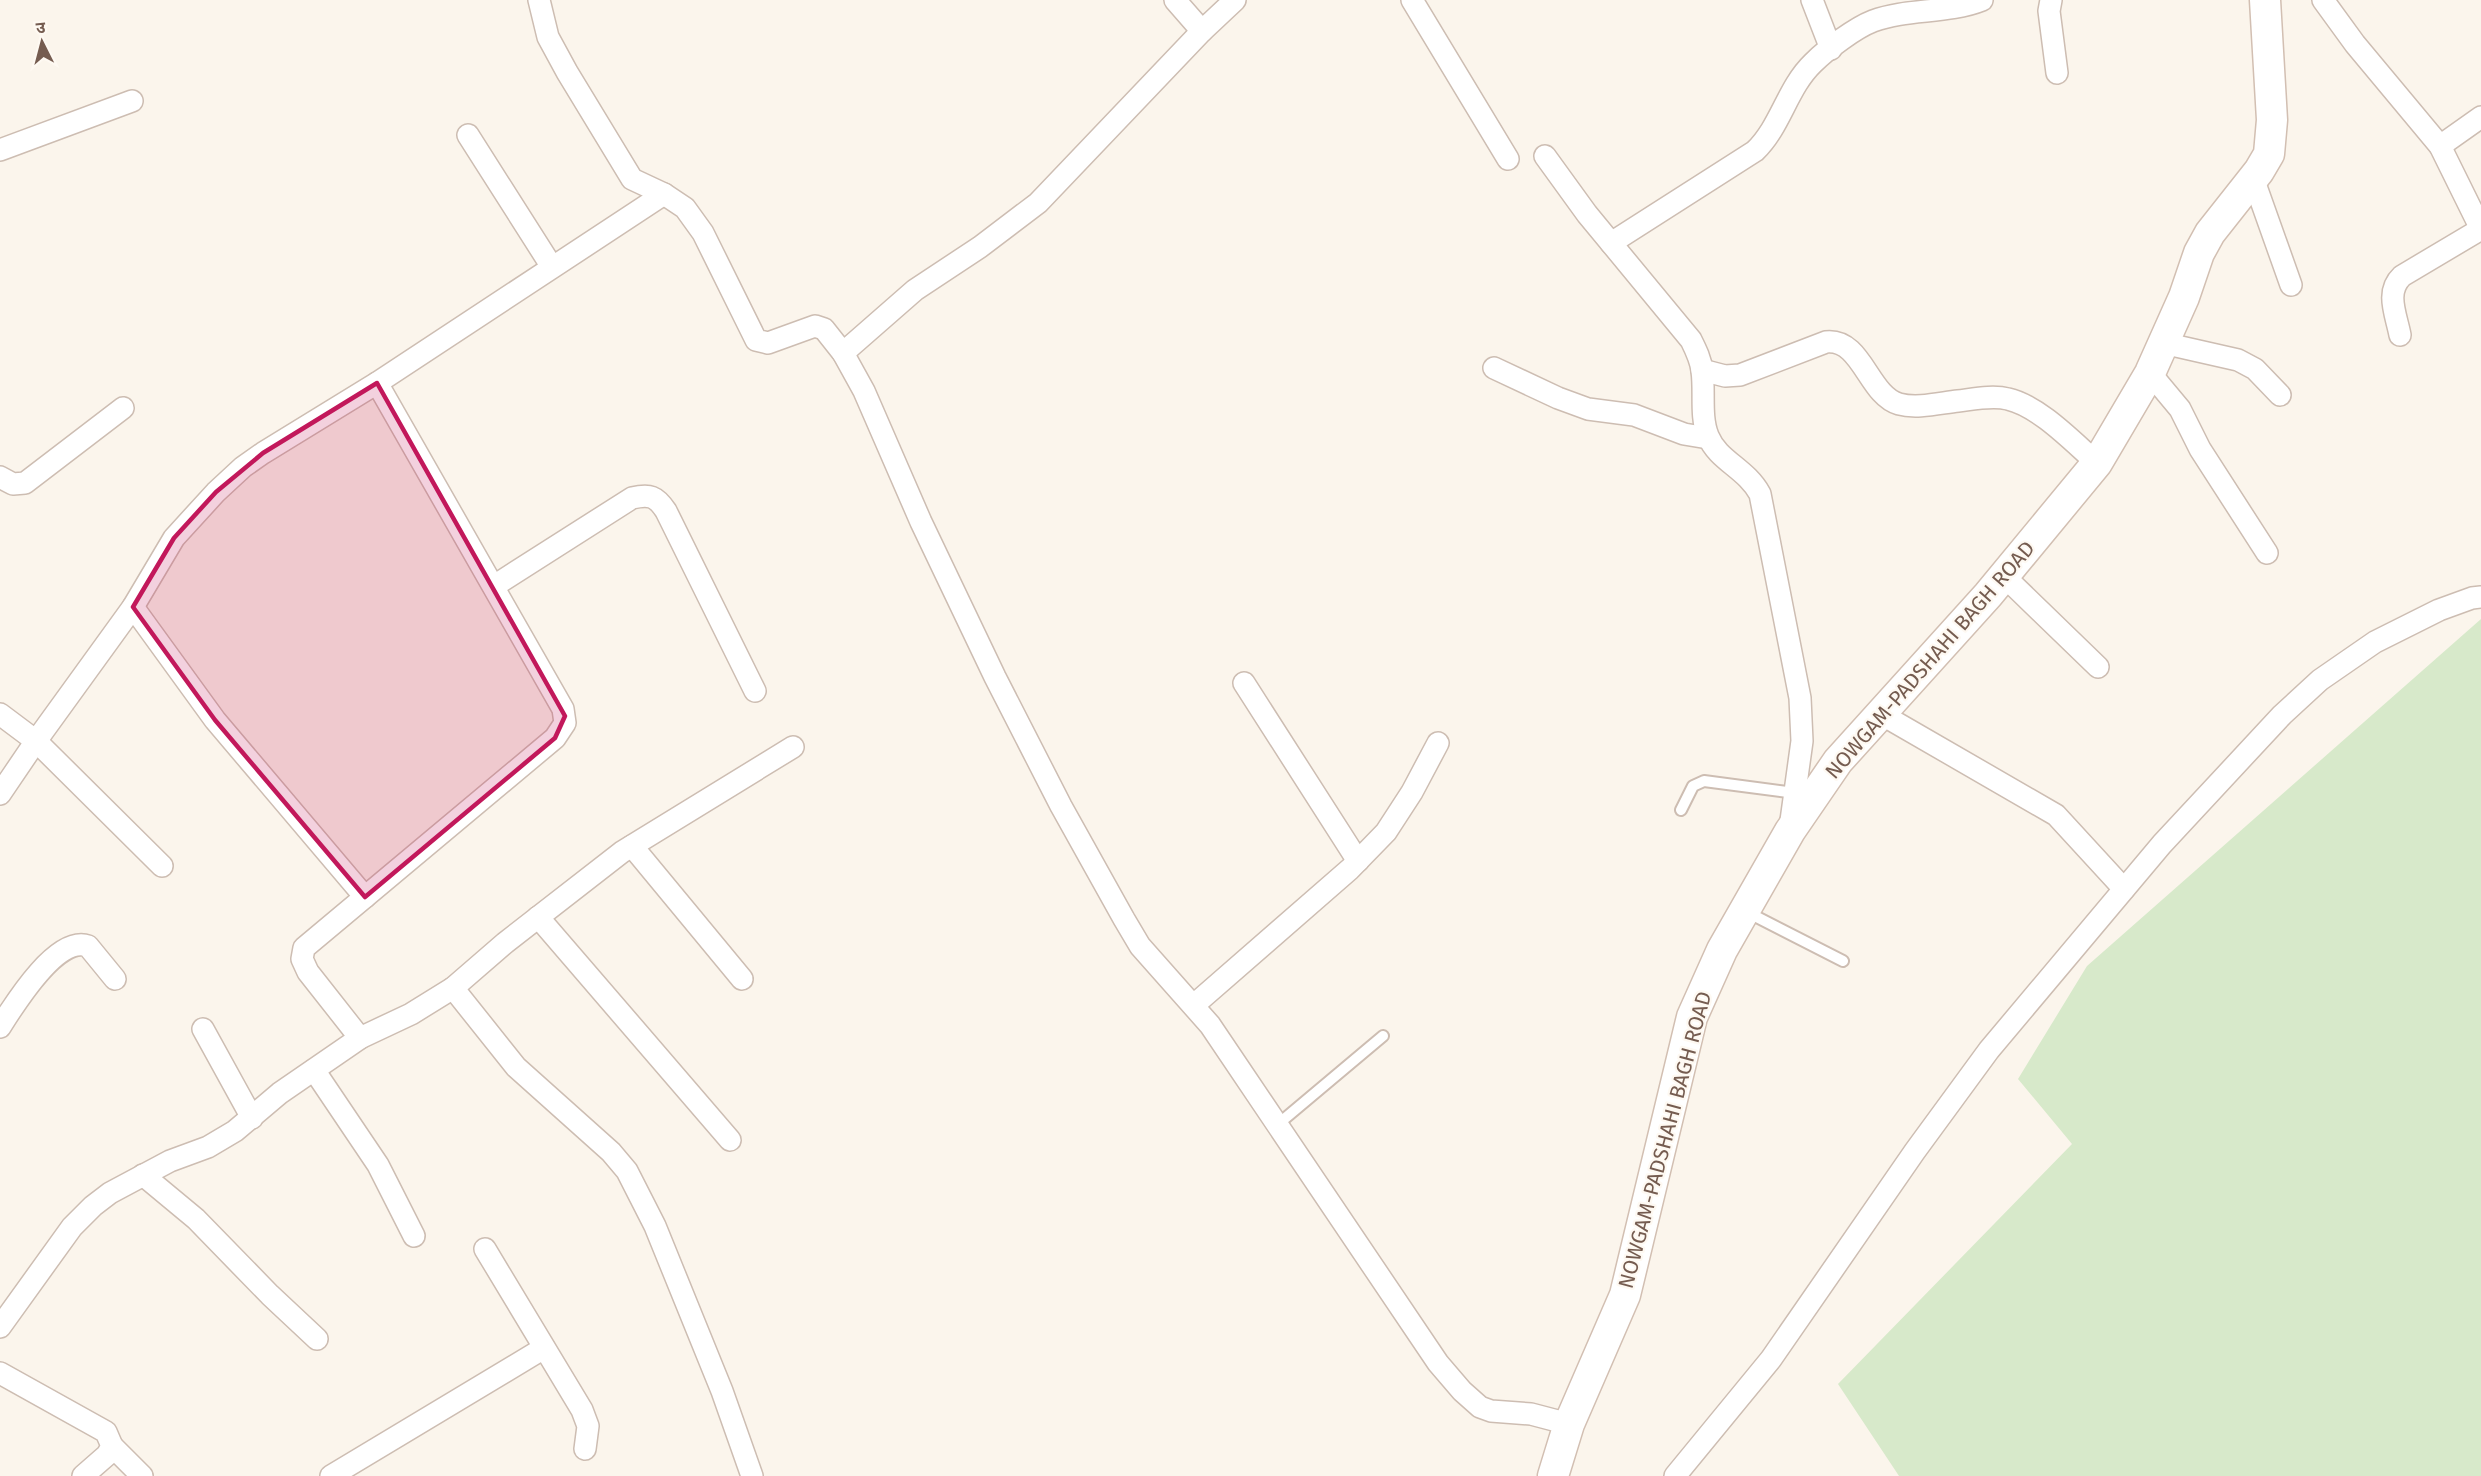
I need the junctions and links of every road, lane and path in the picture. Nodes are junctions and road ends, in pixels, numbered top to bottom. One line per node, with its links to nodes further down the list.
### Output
1 (539, 0): 21 (street)
2 (1175, 0): 10 (street)
3 (1235, 0): 10 (street)
4 (1412, 0): 19 (street)
5 (1812, 0): 11 (street)
6 (1982, 0): 11 (street)
7 (2051, 0): 12 (street)
8 (2265, 0): 20 (main road, NOWGAM-PADSHAHI BAGH ROAD)
9 (2323, 0): 16 (street)
10 (1202, 31): 28 (street)
11 (1831, 49): 23 (street)
12 (2057, 73)
13 (132, 101): 17 (street)
14 (2481, 117): 16 (street)
15 (468, 135): 24 (street)
16 (2440, 146): 22 (street)
17 (0, 150)
18 (1545, 156): 23 (street)
19 (1508, 159)
20 (2253, 178): 25 (street); 27 (main road, NOWGAM-PADSHAHI BAGH ROAD)
21 (664, 194): 24 (street); 28 (street)
22 (2481, 229): 26 (street)
23 (1611, 243): 30 (street)
24 (552, 267): 32 (street)
25 (2291, 285)
26 (2400, 335)
27 (2163, 343): 31 (main road, NOWGAM-PADSHAHI BAGH ROAD); 33 (street)
28 (843, 353): 66 (street)
29 (1494, 368): 35 (street)
30 (1702, 370): 35 (street); 36 (street)
31 (2150, 373): 36 (main road, NOWGAM-PADSHAHI BAGH ROAD); 38 (street)
32 (377, 383): 40 (street); 42 (street)
33 (2280, 395)
34 (123, 408): 37 (street)
35 (1708, 438): 51 (street)
36 (2097, 463): 39 (main road, NOWGAM-PADSHAHI BAGH ROAD)
37 (0, 477)
38 (2267, 553)
39 (2004, 576): 43 (street); 47 (main road, NOWGAM-PADSHAHI BAGH ROAD)
40 (494, 586): 45 (street); 59 (street)
41 (2481, 597): 58 (street)
42 (133, 607): 48 (street); 59 (street)
43 (2098, 667)
44 (1244, 683): 56 (street)
45 (755, 691)
46 (0, 714): 48 (street)
47 (1881, 714): 54 (main road, NOWGAM-PADSHAHI BAGH ROAD); 58 (street)
48 (36, 741): 52 (street); 57 (street)
49 (1438, 743): 56 (street)
50 (793, 747): 55 (street)
51 (1795, 793): 53 (lane); 54 (street)
52 (0, 794)
53 (1681, 810)
54 (1790, 831): 60 (main road, NOWGAM-PADSHAHI BAGH ROAD)
55 (632, 846): 61 (street); 64 (street)
56 (1358, 861): 66 (street)
57 (162, 867)
58 (2124, 890): 90 (street)
59 (365, 897): 70 (street)
60 (1744, 911): 62 (lane); 82 (main road, NOWGAM-PADSHAHI BAGH ROAD)
61 (538, 917): 65 (street); 74 (street)
62 (1844, 961)
63 (115, 979): 67 (street)
64 (742, 979)
65 (453, 988): 70 (street); 88 (street)
66 (1194, 1005): 73 (street)
67 (0, 1027)
68 (203, 1029): 72 (street)
69 (1383, 1036): 73 (lane)
70 (360, 1038): 71 (street)
71 (314, 1070): 72 (street); 76 (street)
72 (252, 1118): 75 (street)
73 (1277, 1125): 82 (street)
74 (730, 1140)
75 (143, 1175): 78 (street); 79 (street)
76 (414, 1236)
77 (485, 1249): 80 (street)
78 (0, 1327)
79 (317, 1339)
80 (544, 1348): 84 (street); 87 (street)
81 (0, 1373): 83 (street)
82 (1569, 1424): 89 (main road, NOWGAM-PADSHAHI BAGH ROAD)
83 (112, 1446): 85 (street); 86 (street)
84 (585, 1449)
85 (83, 1476)
86 (142, 1476)
87 (331, 1476)
88 (752, 1476)
89 (1553, 1476)
90 (1675, 1476)

